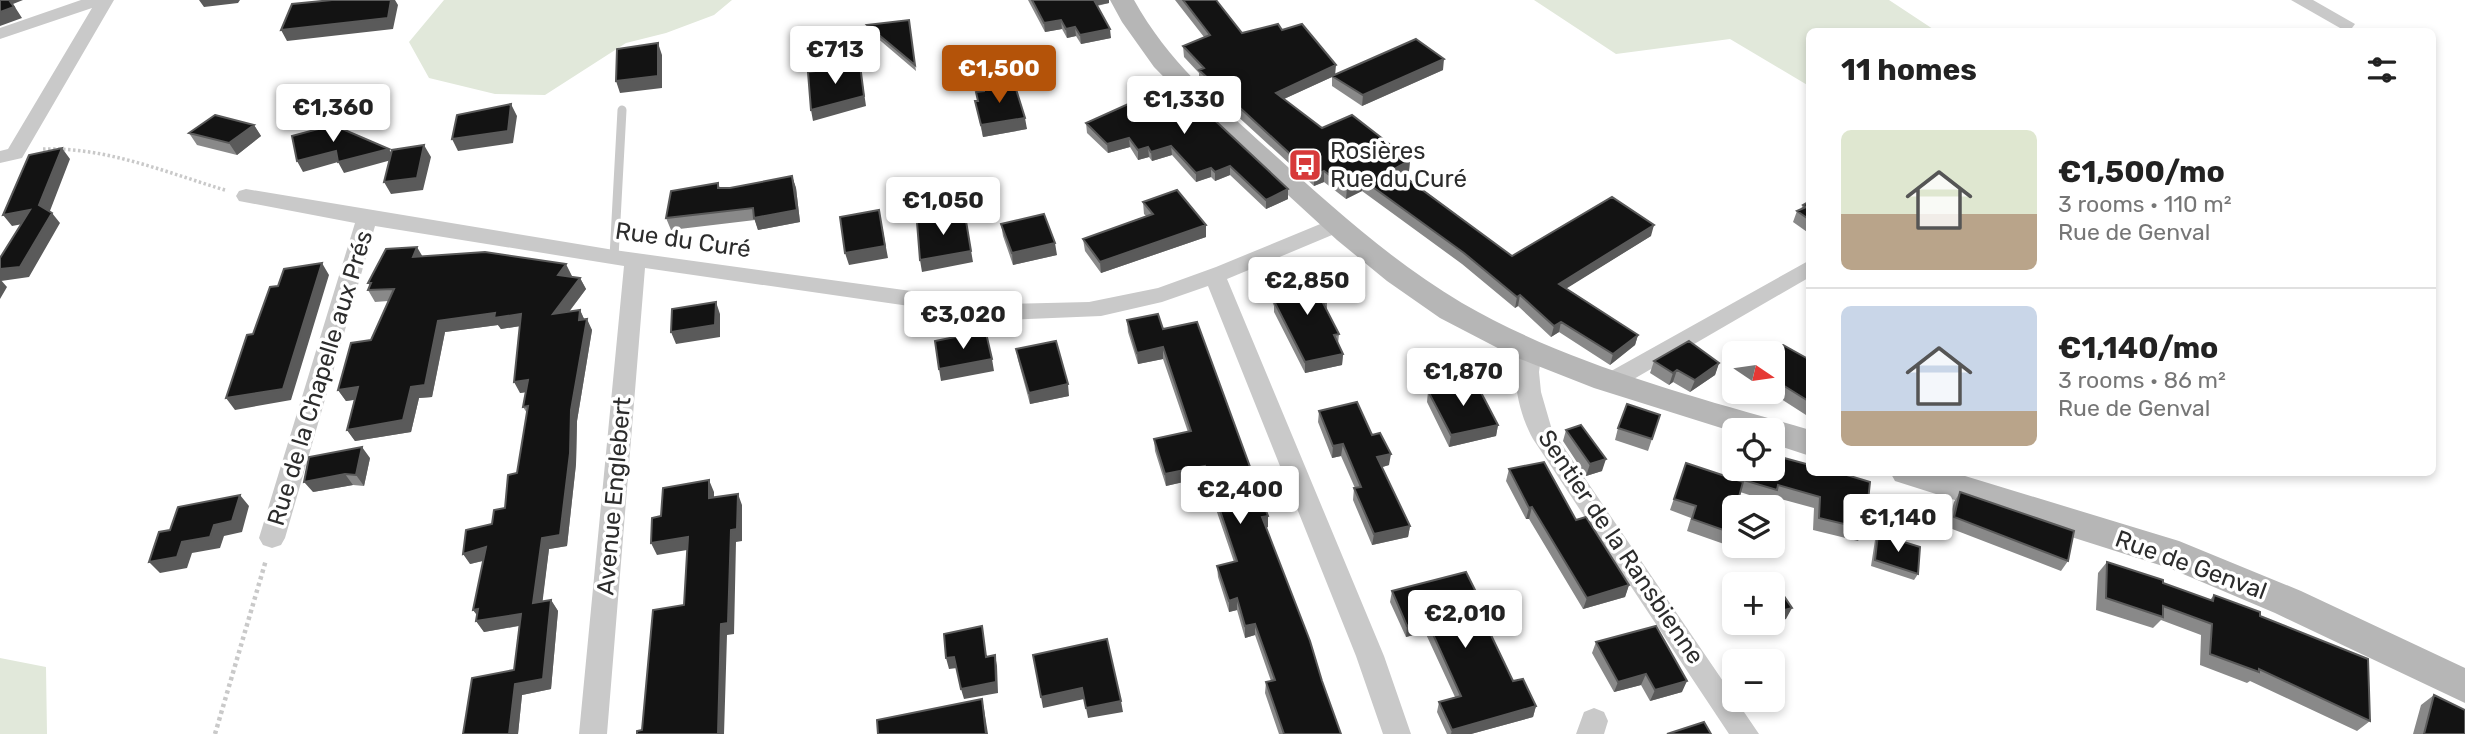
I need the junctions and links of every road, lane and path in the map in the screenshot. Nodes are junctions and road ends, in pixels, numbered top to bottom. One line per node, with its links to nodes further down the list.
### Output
1 (98, 0): 6 (street)
2 (105, 0): 8 (street)
3 (1122, 0): 11 (street)
4 (2300, 0): 5 (street)
5 (2346, 24)
6 (0, 34)
7 (622, 110): 12 (lane)
8 (8, 155): 9 (path)
9 (246, 196): 10 (street, Rue du Curé)
10 (367, 218): 12 (street, Rue du Curé); 21 (street, Rue de la Chapelle aux Prés)
11 (1337, 225): 14 (street, Rue du Curé); 15 (street)
12 (625, 258): 14 (street, Rue du Curé); 24 (street, Avenue Englebert)
13 (1806, 269): 16 (street)
14 (1214, 274): 25 (street)
15 (1531, 350): 16 (street); 26 (street, Sentier de la Ransbienne)
16 (1612, 380): 17 (street)
17 (1731, 418)
18 (1785, 436): 19 (street)
19 (1806, 442)
20 (1920, 476): 22 (street, Rue de Genval)
21 (272, 538): 23 (path)
22 (2465, 686)
23 (215, 734)
24 (593, 734)
25 (1397, 734)
26 (1745, 734)

